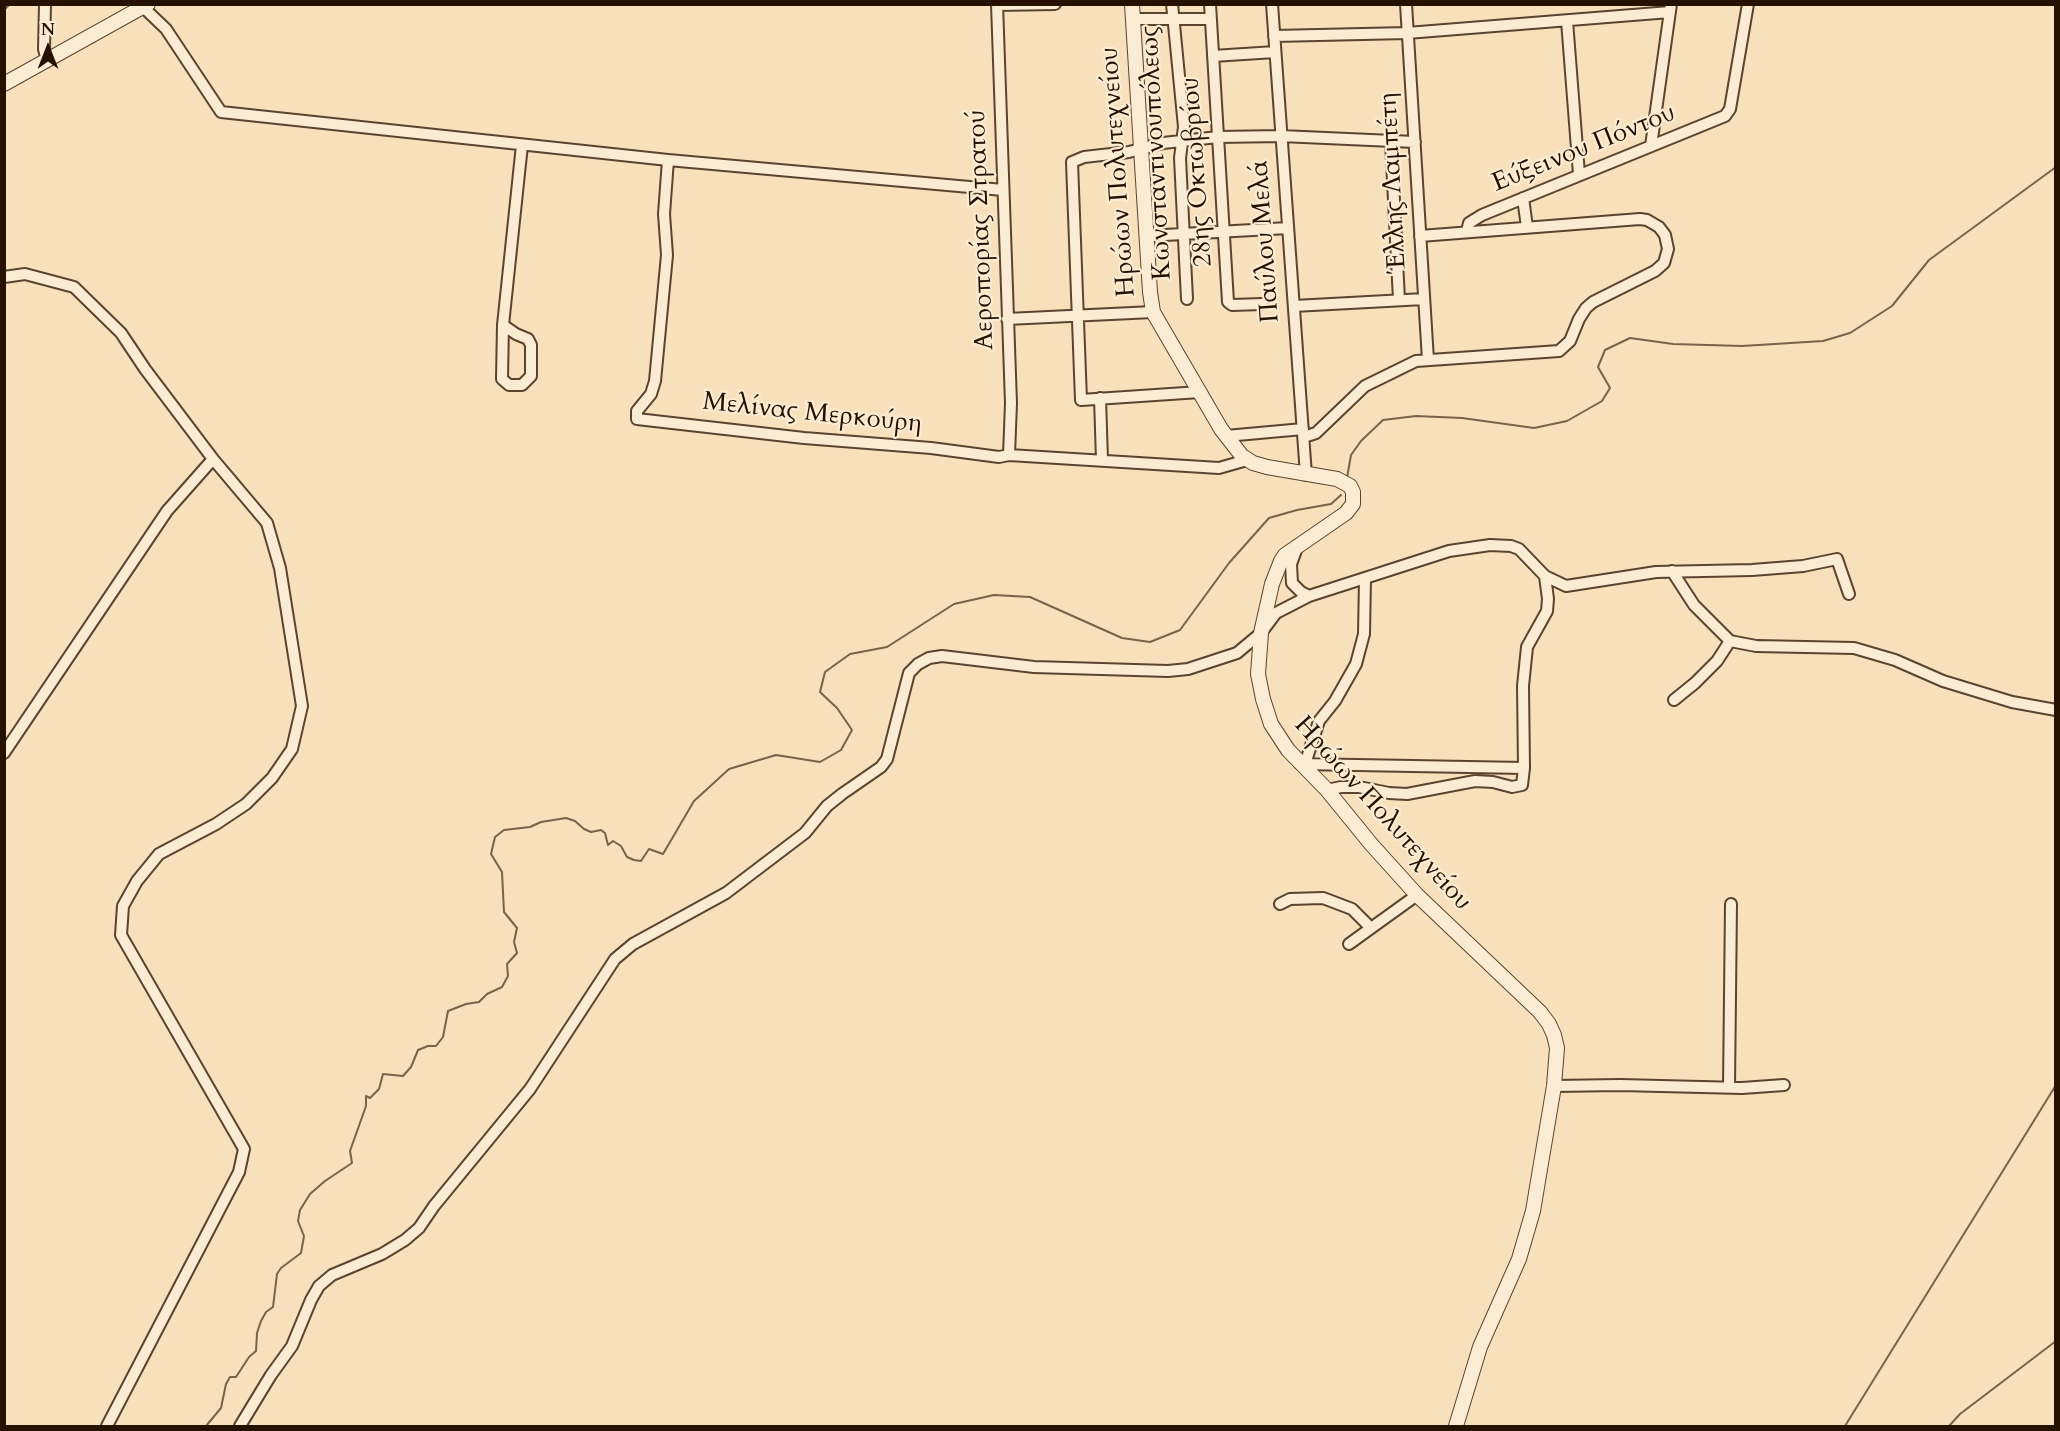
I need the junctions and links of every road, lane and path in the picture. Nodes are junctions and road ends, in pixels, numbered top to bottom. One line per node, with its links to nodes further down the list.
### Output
1 (45, 4): 20 (street)
2 (1055, 4): 9 (street)
3 (1132, 4): 12 (street, Ηρώων Πολυτεχνείου)
4 (1172, 4): 13 (street, Κωνσταντινουπόλεως)
5 (1210, 4): 14 (street, 28ης Οκτωβρίου)
6 (1272, 4): 17 (street, Παύλου Μελά)
7 (1406, 4): 16 (street, Έλλης Λαμπέτη)
8 (1748, 4): 28 (street, Εύξεινου Πόντου)
9 (997, 5): 32 (street, Αεροπορίας Στρατού)
10 (145, 6): 20 (street); 27 (street)
11 (1671, 8): 15 (street); 28 (street)
12 (1133, 19): 13 (street); 29 (street, Ηρώων Πολυτεχνείου)
13 (1174, 19): 14 (street); 24 (street, Κωνσταντινουπόλεως)
14 (1211, 20): 19 (street, 28ης Οκτωβρίου)
15 (1568, 21): 16 (street); 31 (street)
16 (1407, 33): 17 (street); 26 (street, Έλλης Λαμπέτη)
17 (1274, 36): 18 (street, Παύλου Μελά)
18 (1275, 52): 19 (street); 22 (street, Παύλου Μελά)
19 (1213, 56): 23 (street, 28ης Οκτωβρίου)
20 (47, 61): 21 (street)
21 (4, 84)
22 (1281, 136): 23 (street); 25 (street); 35 (street, Παύλου Μελά)
23 (1218, 137): 24 (street); 37 (street, 28ης Οκτωβρίου)
24 (1182, 140): 29 (street); 38 (street, Κωνσταντινουπόλεως)
25 (1391, 141): 26 (street); 44 (street)
26 (1414, 142): 40 (street, Έλλης Λαμπέτη)
27 (522, 145): 30 (street); 50 (street)
28 (1651, 146): 31 (street, Εύξεινου Πόντου)
29 (1141, 149): 39 (street, Ηρώων Πολυτεχνείου); 48 (street)
30 (668, 160): 32 (street); 56 (street, Μελίνας Μερκούρη)
31 (1579, 174): 33 (street, Εύξεινου Πόντου)
32 (1003, 190): 49 (street, Αεροπορίας Στρατού)
33 (1523, 198): 34 (street); 36 (street, Εύξεινου Πόντου)
34 (1527, 227): 36 (street); 51 (street)
35 (1288, 228): 37 (street); 46 (street, Παύλου Μελά)
36 (1467, 231): 40 (street)
37 (1224, 232): 38 (street); 45 (street, 28ης Οκτωβρίου)
38 (1184, 234): 39 (street); 42 (street, Κωνσταντινουπόλεως)
39 (1147, 236): 47 (street, Ηρώων Πολυτεχνείου)
40 (1420, 236): 43 (street, Έλλης Λαμπέτη)
41 (4, 277): 57 (street)
42 (1187, 299)
43 (1424, 299): 44 (street); 51 (street, Έλλης Λαμπέτη)
44 (1400, 300): 46 (street)
45 (1262, 304)
46 (1294, 306): 54 (street, Παύλου Μελά)
47 (1154, 312): 48 (street); 52 (street, Ηρώων Πολυτεχνείου)
48 (1077, 316): 49 (street); 53 (street)
49 (1007, 319): 56 (street, Αεροπορίας Στρατού)
50 (503, 325): 50 (street)
51 (1428, 360): 54 (street)
52 (1200, 392): 53 (street); 55 (street, Ηρώων Πολυτεχνείου)
53 (1100, 398): 58 (street)
54 (1303, 433): 55 (street); 60 (street, Παύλου Μελά)
55 (1226, 436): 59 (street, Ηρώων Πολυτεχνείου)
56 (1009, 454): 58 (street, Μελίνας Μερκούρη)
57 (213, 459): 71 (street); 83 (street)
58 (1102, 460): 59 (street, Μελίνας Μερκούρη)
59 (1247, 460): 60 (street, Ηρώων Πολυτεχνείου)
60 (1306, 475): 61 (street, Ηρώων Πολυτεχνείου)
61 (1299, 545): 66 (street); 67 (street, Ηρώων Πολυτεχνείου)
62 (1672, 571): 63 (street); 65 (street); 68 (street)
63 (1545, 576): 64 (street); 73 (street)
64 (1365, 579): 66 (street); 72 (street)
65 (1849, 594)
66 (1309, 596): 67 (street)
67 (1261, 633): 72 (street, Ηρώων Πολυτεχνείου); 84 (street)
68 (1730, 641): 69 (street); 70 (street)
69 (1674, 700)
70 (2055, 711)
71 (4, 753)
72 (1305, 766): 73 (street); 74 (street, Ηρώων Πολυτεχνείου)
73 (1524, 768): 74 (street)
74 (1327, 790): 75 (street, Ηρώων Πολυτεχνείου)
75 (1417, 895): 78 (street); 80 (street, Ηρώων Πολυτεχνείου)
76 (1280, 904): 78 (street)
77 (1731, 904): 82 (street)
78 (1371, 928): 79 (street)
79 (1349, 944)
80 (1554, 1086): 82 (street); 85 (street, Ηρώων Πολυτεχνείου)
81 (1784, 1086): 82 (street)
82 (1729, 1087)
83 (107, 1426)
84 (240, 1426)
85 (1456, 1426)

